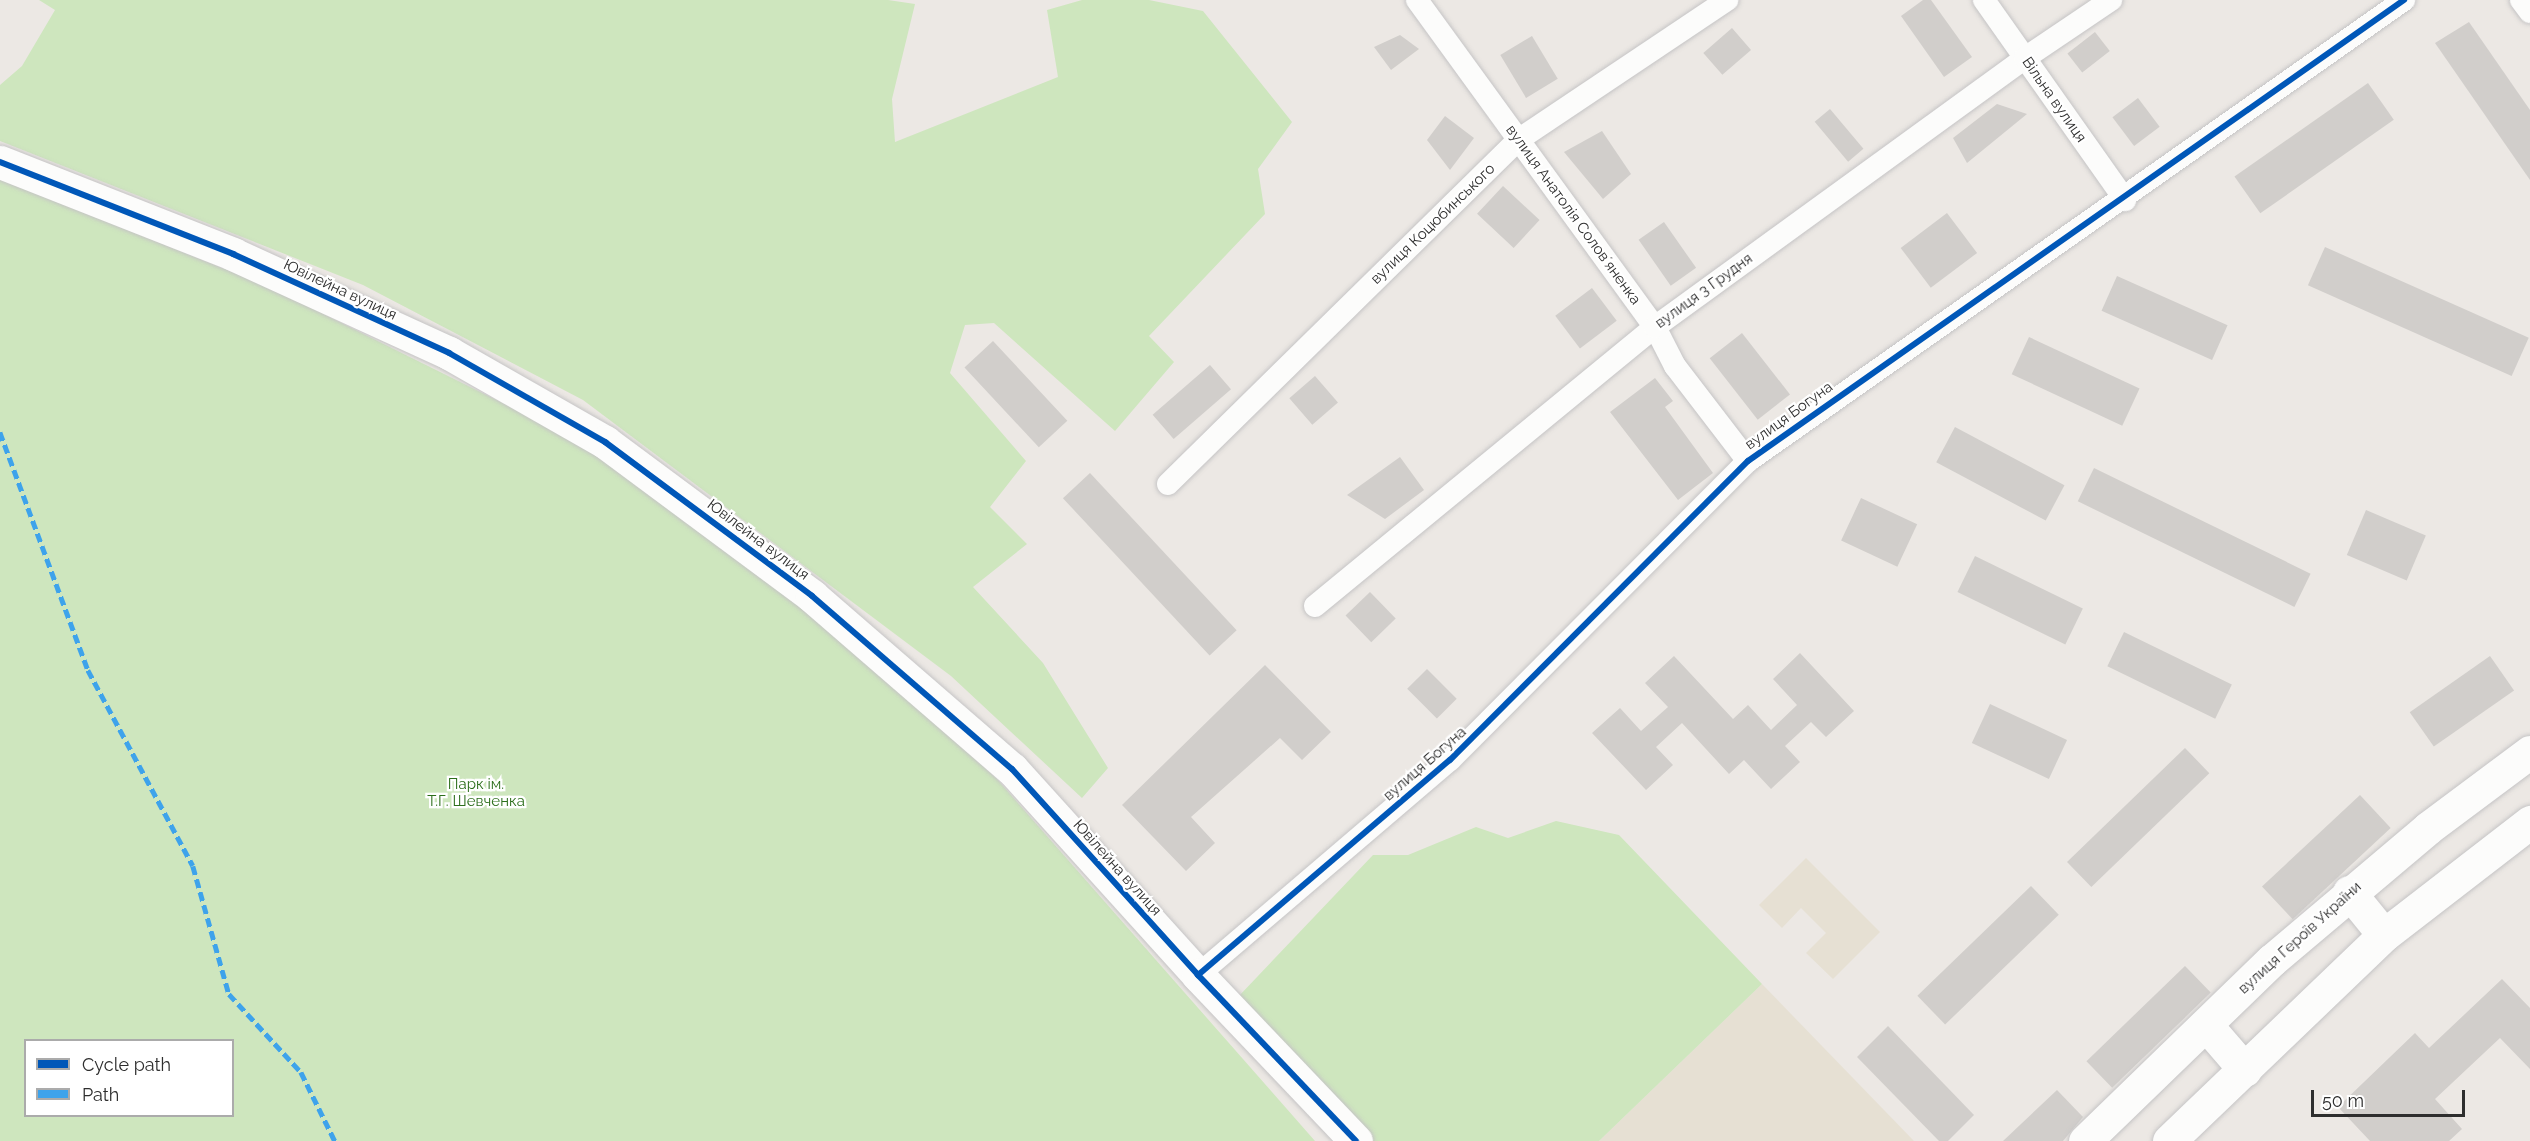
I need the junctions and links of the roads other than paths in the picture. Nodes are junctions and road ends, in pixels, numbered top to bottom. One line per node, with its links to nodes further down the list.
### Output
1 (1417, 0): 10 (street, вулиця Анатолія Соловʼяненка)
2 (1727, 0): 7 (street, вулиця Коцюбинського)
3 (1984, 0): 9 (street, Вільна вулиця)
4 (2111, 0): 9 (street, вулиця 3 Грудня)
5 (2404, 0): 12 (street, вулиця Богуна)
6 (2521, 0): 8 (street)
7 (1698, 8): 10 (street, вулиця Коцюбинського)
8 (2530, 12)
9 (2025, 58): 12 (street, Вільна вулиця); 13 (street, вулиця 3 Грудня)
10 (1518, 140): 13 (street, вулиця Анатолія Соловʼяненка); 15 (street, вулиця Коцюбинського)
11 (0, 162): 21 (street, Ювілейна вулиця)
12 (2125, 200): 14 (street, вулиця Богуна)
13 (1655, 327): 14 (street, вулиця Анатолія Соловʼяненка); 16 (street, вулиця 3 Грудня)
14 (1748, 461): 21 (street, вулиця Богуна)
15 (1168, 484)
16 (1315, 606)
17 (2530, 752): 19 (street, вулиця Героїв України)
18 (2530, 822): 20 (street)
19 (2349, 892): 20 (street); 22 (street, вулиця Героїв України)
20 (2384, 935): 23 (street)
21 (1198, 975): 24 (street, Ювілейна вулиця)
22 (2207, 1026): 23 (street); 25 (street, вулиця Героїв України)
23 (2245, 1070): 26 (street)
24 (1356, 1141)
25 (2085, 1141)
26 (2169, 1141)

